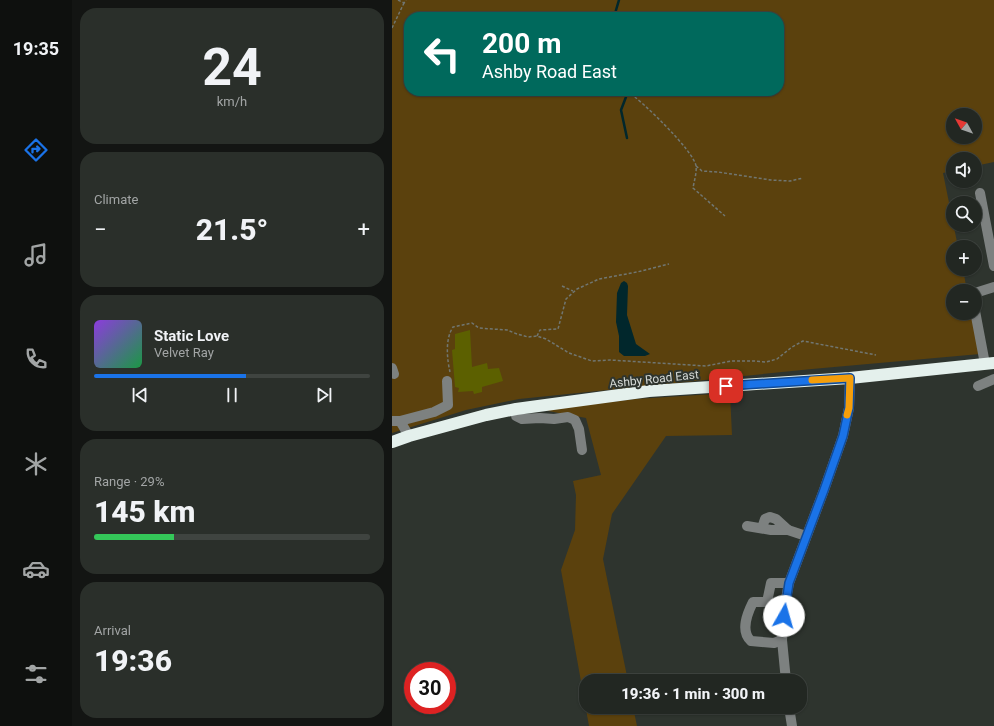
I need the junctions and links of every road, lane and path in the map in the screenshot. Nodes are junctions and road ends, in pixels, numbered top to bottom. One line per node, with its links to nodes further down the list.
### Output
1 (398, 0): 3 (path)
2 (406, 0): 3 (path)
3 (404, 3): 4 (path)
4 (392, 28)
5 (633, 96): 6 (path)
6 (696, 166): 7 (path); 9 (path)
7 (803, 178)
8 (980, 193): 11 (street)
9 (725, 216)
10 (669, 264): 17 (path)
11 (994, 266)
12 (562, 286): 14 (path)
13 (994, 287): 15 (street)
14 (573, 291)
15 (982, 291)
16 (978, 320): 19 (street)
17 (538, 336): 18 (path); 20 (path)
18 (876, 355)
19 (990, 364): 21 (highway, Ashby Road East)
20 (449, 378): 25 (street)
21 (850, 378): 24 (highway, Ashby Road East); 30 (street)
22 (994, 379): 23 (street)
23 (978, 386)
24 (516, 409): 26 (highway, Ashby Road East); 28 (street)
25 (396, 421): 26 (street)
26 (410, 436): 27 (highway, Ashby Road East)
27 (392, 442)
28 (582, 450)
29 (748, 526): 30 (street)
30 (806, 536): 31 (street)
31 (789, 583): 32 (street); 32 (street)
32 (782, 640): 33 (street)
33 (785, 674)
34 (790, 714): 35 (street)
35 (792, 726)

